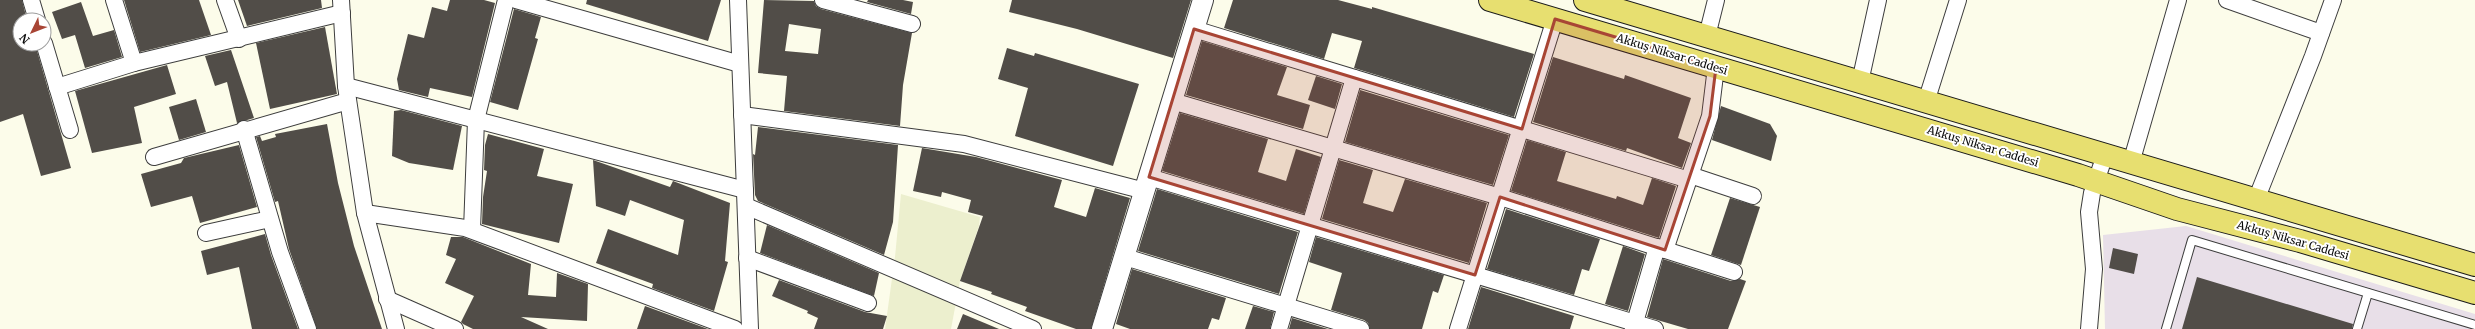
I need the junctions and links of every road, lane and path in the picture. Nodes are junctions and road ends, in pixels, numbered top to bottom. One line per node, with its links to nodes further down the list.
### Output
1 (31, 0): 19 (street)
2 (114, 0): 27 (street)
3 (225, 0): 25 (street)
4 (506, 0): 37 (street)
5 (516, 0): 28 (street)
6 (738, 0): 28 (street)
7 (823, 0): 21 (street)
8 (1203, 0): 22 (street)
9 (1490, 0): 20 (main road, Akkuş Niksar Caddesi)
10 (1585, 0): 17 (main road)
11 (1716, 0): 24 (street)
12 (1878, 0): 31 (street)
13 (1958, 0): 35 (street)
14 (2178, 0): 44 (street)
15 (2227, 0): 23 (street)
16 (2333, 0): 23 (street)
17 (1616, 5): 24 (main road)
18 (341, 6): 25 (street); 33 (street)
19 (35, 12)
20 (1555, 19): 29 (main road, Akkuş Niksar Caddesi); 39 (street)
21 (912, 24)
22 (1194, 29): 30 (street); 34 (street)
23 (2322, 33): 51 (street)
24 (1707, 36): 31 (main road)
25 (239, 39): 27 (street)
26 (47, 52): 32 (street)
27 (134, 63): 32 (street)
28 (740, 64): 36 (street)
29 (1716, 67): 45 (street); 46 (main road, Akkuş Niksar Caddesi)
30 (1354, 78): 39 (street); 41 (street)
31 (1860, 82): 35 (main road)
32 (57, 87): 40 (street)
33 (347, 94): 37 (street); 38 (street); 53 (street)
34 (1172, 101): 41 (street); 47 (street)
35 (1926, 102): 42 (main road)
36 (742, 115): 47 (street); 48 (street)
37 (476, 120): 48 (street); 56 (street)
38 (244, 129): 43 (street); 54 (street)
39 (1522, 129): 45 (street); 50 (street)
40 (70, 130)
41 (1333, 148): 50 (street); 55 (street)
42 (2105, 155): 44 (main road); 46 (street)
43 (154, 157)
44 (2131, 163): 51 (main road)
45 (1690, 177): 49 (street); 58 (street)
46 (2096, 181): 65 (main road, Akkuş Niksar Caddesi); 82 (street)
47 (1147, 184): 55 (street); 59 (street)
48 (745, 190): 52 (street)
49 (1754, 196)
50 (1500, 197): 58 (street); 63 (street)
51 (2256, 200): 61 (main road)
52 (746, 206): 60 (street); 77 (street)
53 (365, 213): 56 (street); 66 (street)
54 (270, 219): 57 (street); 72 (street)
55 (1310, 225): 63 (street); 68 (street)
56 (472, 230): 75 (street)
57 (206, 233)
58 (1661, 248): 62 (street); 70 (street)
59 (1125, 257): 68 (street); 71 (street)
60 (748, 258): 67 (street); 76 (street)
61 (2475, 265)
62 (1734, 272)
63 (1475, 275): 70 (street); 80 (street)
64 (2368, 293): 69 (lane); 83 (lane); 84 (lane)
65 (2475, 293)
66 (388, 299): 73 (street); 74 (street)
67 (868, 303)
68 (1286, 306): 78 (street); 79 (street)
69 (2475, 325)
70 (1634, 326): 81 (street)
71 (1106, 328)
72 (308, 329)
73 (396, 329)
74 (455, 329)
75 (735, 329)
76 (750, 329)
77 (1034, 329)
78 (1279, 329)
79 (1361, 329)
80 (1458, 329)
81 (1655, 329)
82 (2089, 329)
83 (2166, 329)
84 (2358, 329)

